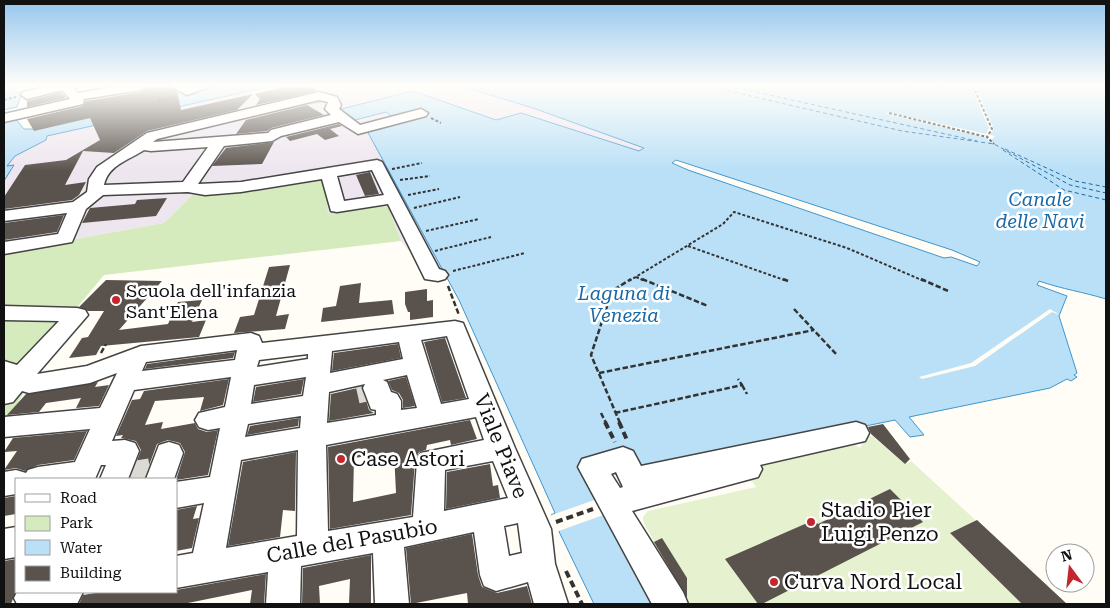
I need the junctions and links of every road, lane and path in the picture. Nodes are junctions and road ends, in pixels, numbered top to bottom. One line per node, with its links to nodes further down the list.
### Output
1 (245, 114): 12 (street)
2 (258, 114): 9 (street)
3 (338, 114): 7 (street)
4 (416, 114): 7 (street)
5 (895, 114): 8 (path)
6 (986, 114): 8 (path)
7 (341, 117): 9 (street)
8 (988, 136): 11 (path)
9 (276, 139): 10 (street)
10 (219, 142): 12 (street); 17 (street)
11 (994, 144)
12 (144, 145): 19 (street)
13 (422, 162): 16 (path)
14 (328, 172): 16 (street); 17 (street); 21 (street)
15 (430, 176): 16 (path)
16 (383, 177): 21 (street)
17 (188, 187): 19 (street)
18 (439, 189): 21 (path)
19 (95, 190): 22 (street)
20 (460, 197): 21 (path)
21 (397, 204): 25 (street)
22 (78, 206): 23 (street); 28 (street)
23 (4, 216)
24 (480, 220): 25 (path)
25 (412, 234): 30 (street)
26 (491, 237): 30 (path)
27 (688, 246): 31 (path); 33 (path); 34 (path)
28 (4, 248)
29 (524, 253): 32 (path)
30 (422, 254): 32 (street)
31 (636, 276): 35 (path); 45 (path)
32 (442, 277): 38 (path)
33 (788, 282)
34 (948, 291)
35 (708, 306)
36 (794, 309): 39 (path)
37 (4, 312): 48 (street)
38 (458, 323): 40 (street); 53 (street, Viale Piave)
39 (814, 330): 41 (path); 45 (path)
40 (408, 334): 43 (street); 46 (street)
41 (836, 354)
42 (137, 356): 44 (street); 48 (street); 49 (street)
43 (415, 365): 50 (street); 56 (street)
44 (246, 366): 46 (street); 49 (street); 58 (street)
45 (599, 373): 55 (path)
46 (319, 377): 50 (street); 58 (street); 63 (street)
47 (738, 379): 51 (path)
48 (14, 381): 61 (street)
49 (125, 382): 57 (street)
50 (361, 384): 60 (street)
51 (742, 385): 52 (path); 55 (path)
52 (747, 394)
53 (484, 406): 56 (street); 64 (street, Viale Piave)
54 (601, 413): 71 (path)
55 (616, 413): 71 (path)
56 (432, 416): 60 (street)
57 (109, 417): 61 (street); 66 (street)
58 (236, 417): 59 (street); 65 (street)
59 (208, 420)
60 (389, 424): 63 (street)
61 (7, 428)
62 (856, 433): 71 (street)
63 (312, 438): 65 (street); 78 (street)
64 (500, 448): 75 (street, Viale Piave); 76 (street)
65 (229, 451): 72 (street)
66 (86, 469): 69 (street); 70 (street)
67 (164, 474): 72 (street)
68 (748, 476): 71 (street)
69 (43, 478)
70 (116, 478)
71 (638, 479): 73 (street); 73 (street)
72 (222, 487): 80 (street)
73 (612, 503): 75 (path); 87 (street)
74 (487, 516): 75 (street, Calle del Pasubio); 76 (street, Calle del Pasubio); 79 (street)
75 (531, 519): 79 (street, Viale Piave)
76 (428, 529): 77 (street, Calle del Pasubio)
77 (388, 536): 78 (street, Calle del Pasubio); 85 (street)
78 (299, 551): 80 (street, Calle del Pasubio); 84 (street)
79 (539, 564): 86 (street, Viale Piave)
80 (207, 566): 81 (street, Calle del Pasubio)
81 (178, 572)
82 (60, 593): 83 (street)
83 (31, 598)
84 (284, 604)
85 (392, 604)
86 (551, 604)
87 (671, 604)

